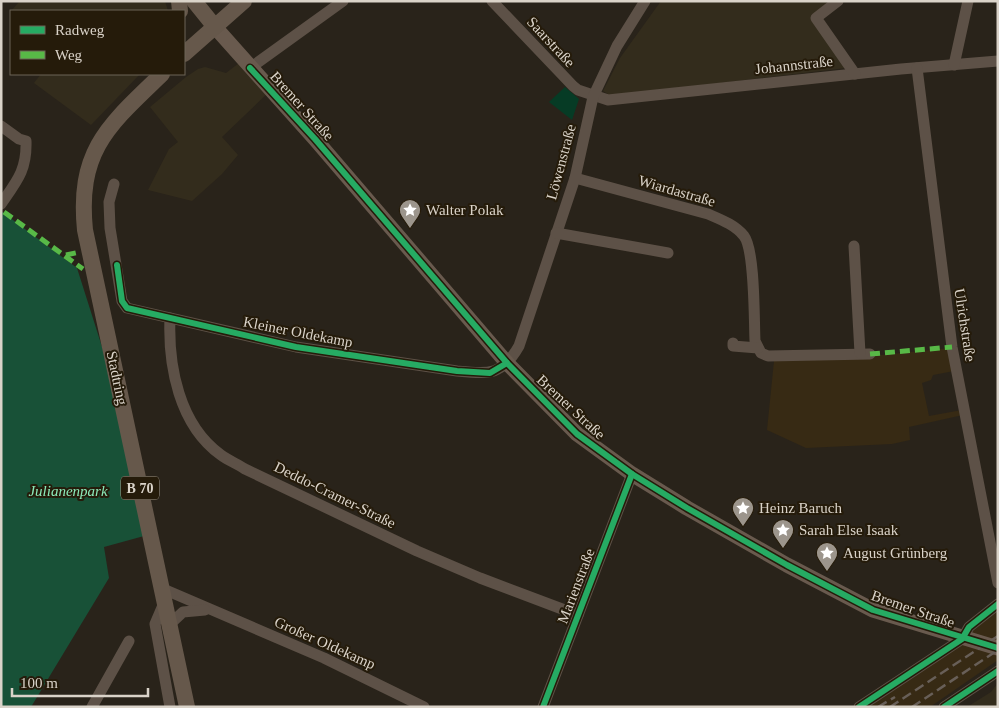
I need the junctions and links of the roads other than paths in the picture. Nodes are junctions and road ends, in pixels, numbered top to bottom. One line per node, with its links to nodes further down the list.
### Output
1 (194, 1): 8 (main road)
2 (244, 1): 8 (main road)
3 (343, 1): 12 (street, Bremer Straße)
4 (492, 1): 16 (street, Saarstraße)
5 (645, 1): 16 (street, Löwenstraße)
6 (838, 1): 14 (street)
7 (968, 1): 11 (street)
8 (215, 27): 9 (main road); 12 (main road, Bremer Straße)
9 (185, 53)
10 (998, 62): 11 (street, Johannstraße)
11 (954, 65): 13 (street, Johannstraße)
12 (250, 68): 27 (main road, Bremer Straße)
13 (917, 68): 14 (street, Johannstraße); 29 (street, Ulrichstraße)
14 (855, 74): 16 (street, Johannstraße)
15 (161, 75): 30 (main road, Stadtring / B 70)
16 (593, 96): 18 (street, Löwenstraße)
17 (1, 126): 20 (street)
18 (575, 178): 21 (street, Löwenstraße); 26 (street, Wiardastraße)
19 (114, 184): 24 (street, Kleiner Oldekamp)
20 (2, 208)
21 (556, 234): 23 (street); 27 (street, Löwenstraße)
22 (854, 246): 26 (street)
23 (668, 253)
24 (170, 318): 27 (street, Kleiner Oldekamp); 33 (street, Deddo-Cramer-Straße)
25 (733, 343): 26 (street)
26 (758, 348)
27 (507, 363): 28 (main road, Bremer Straße)
28 (632, 474): 33 (street, Marienstraße); 35 (main road, Bremer Straße)
29 (998, 583)
30 (163, 595): 32 (street, Großer Oldekamp); 34 (main road, Stadtring / B 70); 40 (street)
31 (998, 604): 35 (street)
32 (212, 610): 34 (street, Großer Oldekamp); 42 (street, Großer Oldekamp)
33 (578, 615): 43 (street, Marienstraße)
34 (169, 625): 41 (main road, Stadtring / B 70)
35 (962, 639): 37 (main road, Bremer Straße); 44 (street)
36 (129, 641): 39 (street)
37 (998, 648)
38 (998, 671): 45 (street)
39 (92, 707)
40 (170, 707)
41 (187, 707)
42 (424, 707)
43 (543, 707)
44 (859, 707)
45 (944, 707)

